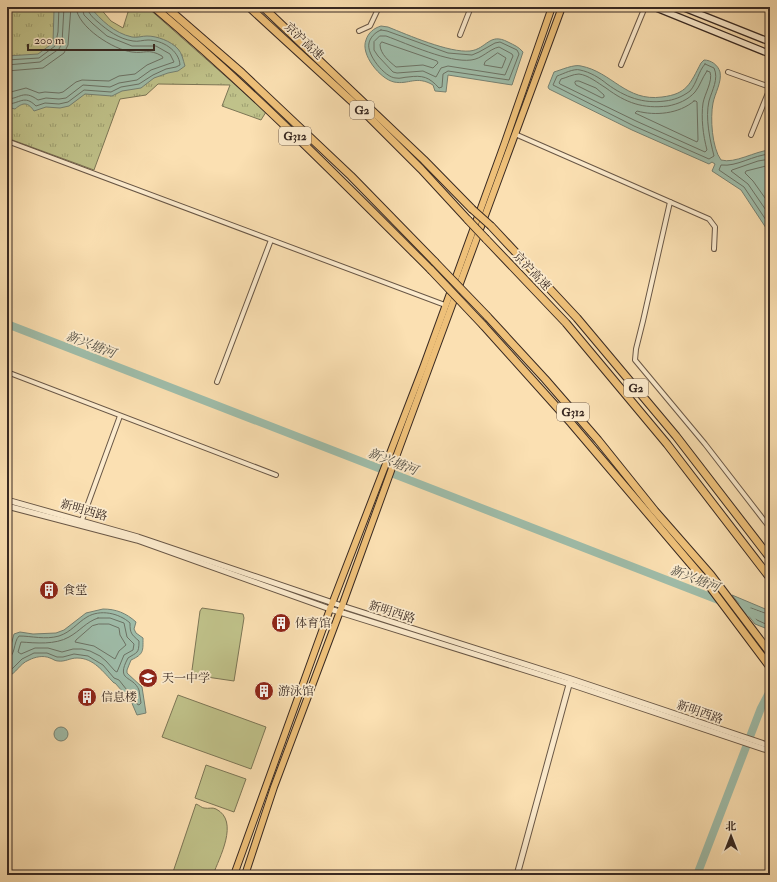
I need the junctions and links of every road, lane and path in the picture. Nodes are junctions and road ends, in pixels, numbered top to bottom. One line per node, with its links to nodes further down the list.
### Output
1 (154, 7): 41 (highway, G312, bridge)
2 (166, 7): 40 (highway, G312, bridge)
3 (249, 7): 37 (highway, 京沪高速 / G2, bridge)
4 (263, 7): 36 (highway, 京沪高速 / G2, bridge)
5 (379, 7): 12 (street)
6 (471, 7): 14 (street)
7 (552, 7): 27 (main road)
8 (562, 7): 21 (main road)
9 (645, 7): 18 (street)
10 (654, 7): 15 (main road)
11 (682, 7): 13 (main road)
12 (359, 30)
13 (745, 32): 15 (main road); 16 (main road)
14 (460, 35)
15 (741, 42): 17 (main road)
16 (770, 42)
17 (770, 54)
18 (621, 65)
19 (728, 72): 20 (street)
20 (770, 87): 22 (street)
21 (515, 134): 24 (street); 39 (main road)
22 (751, 135)
23 (7, 141): 25 (street)
24 (670, 202): 26 (street); 35 (street)
25 (271, 240): 27 (street); 29 (street)
26 (714, 250)
27 (445, 306): 38 (main road)
28 (7, 372): 30 (street)
29 (217, 382)
30 (120, 416): 31 (street); 34 (street)
31 (276, 475)
32 (7, 500): 34 (street, 新明西路)
33 (7, 506): 38 (street, 新明西路)
34 (82, 520): 38 (street, 新明西路)
35 (770, 528)
36 (770, 558)
37 (770, 578)
38 (331, 606): 39 (street, 新明西路); 45 (main road)
39 (341, 609): 42 (street, 新明西路); 46 (main road)
40 (770, 653)
41 (770, 667)
42 (570, 682): 43 (street, 新明西路); 44 (street, 新明西路); 47 (street)
43 (770, 746)
44 (770, 751)
45 (234, 875)
46 (245, 875)
47 (517, 875)

